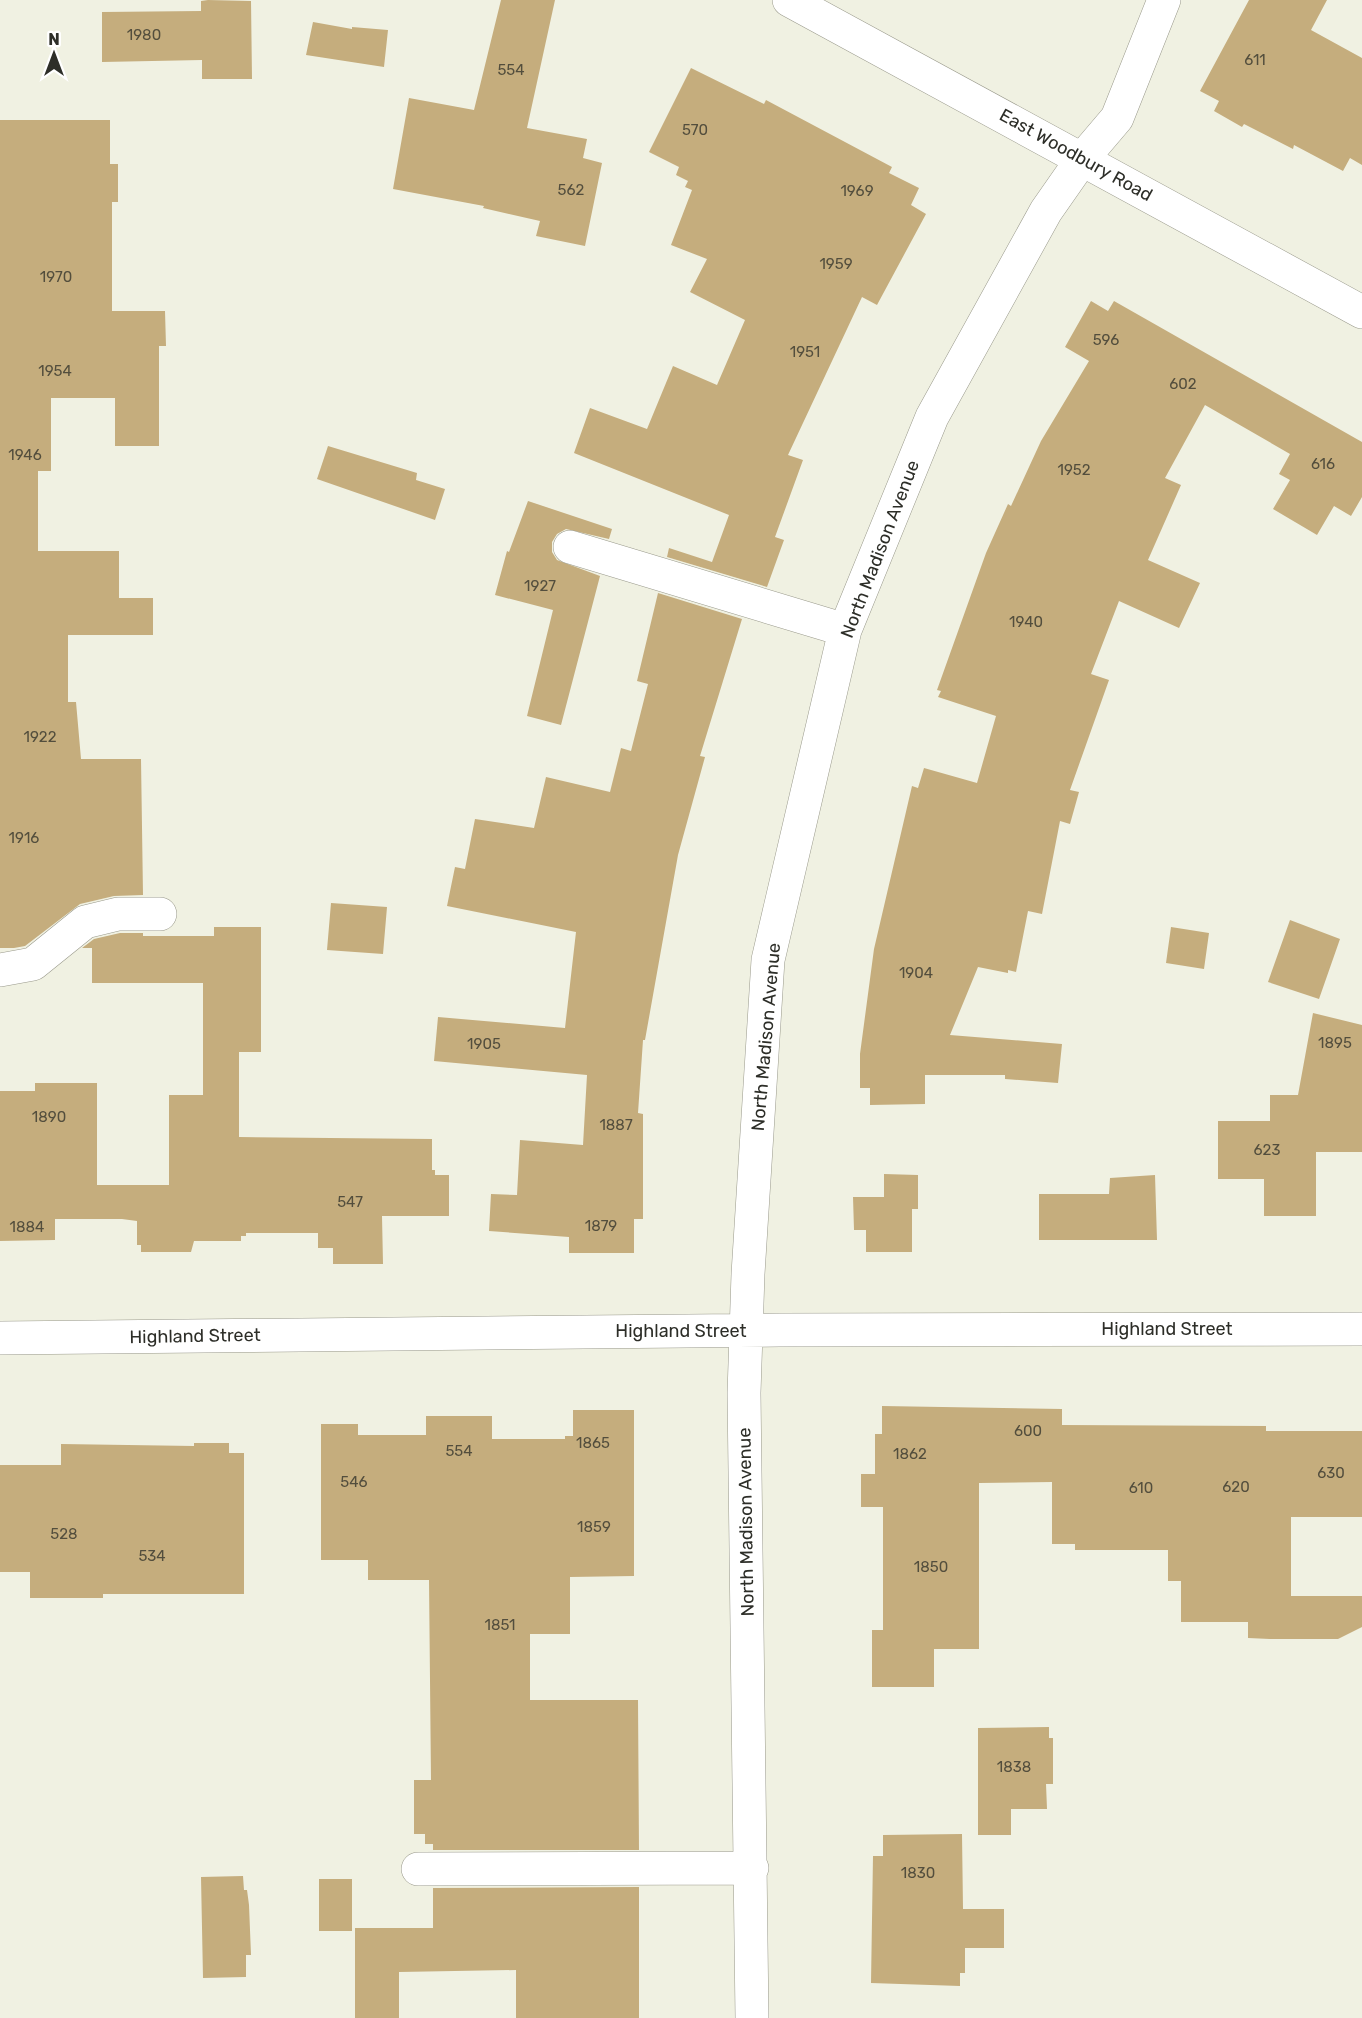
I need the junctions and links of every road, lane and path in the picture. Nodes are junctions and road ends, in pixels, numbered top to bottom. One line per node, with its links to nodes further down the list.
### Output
1 (789, 0): 3 (street, East Woodbury Road)
2 (1164, 0): 3 (street, North Madison Avenue)
3 (1083, 159): 4 (street, East Woodbury Road); 6 (street, North Madison Avenue)
4 (1362, 312)
5 (570, 548): 6 (street)
6 (845, 630): 10 (street, North Madison Avenue)
7 (160, 915): 8 (street)
8 (0, 970)
9 (1362, 1329): 10 (street, Highland Street)
10 (747, 1330): 11 (street, Highland Street); 12 (street, North Madison Avenue)
11 (0, 1338)
12 (752, 1868): 13 (street); 14 (street, North Madison Avenue)
13 (418, 1869)
14 (752, 2018)

